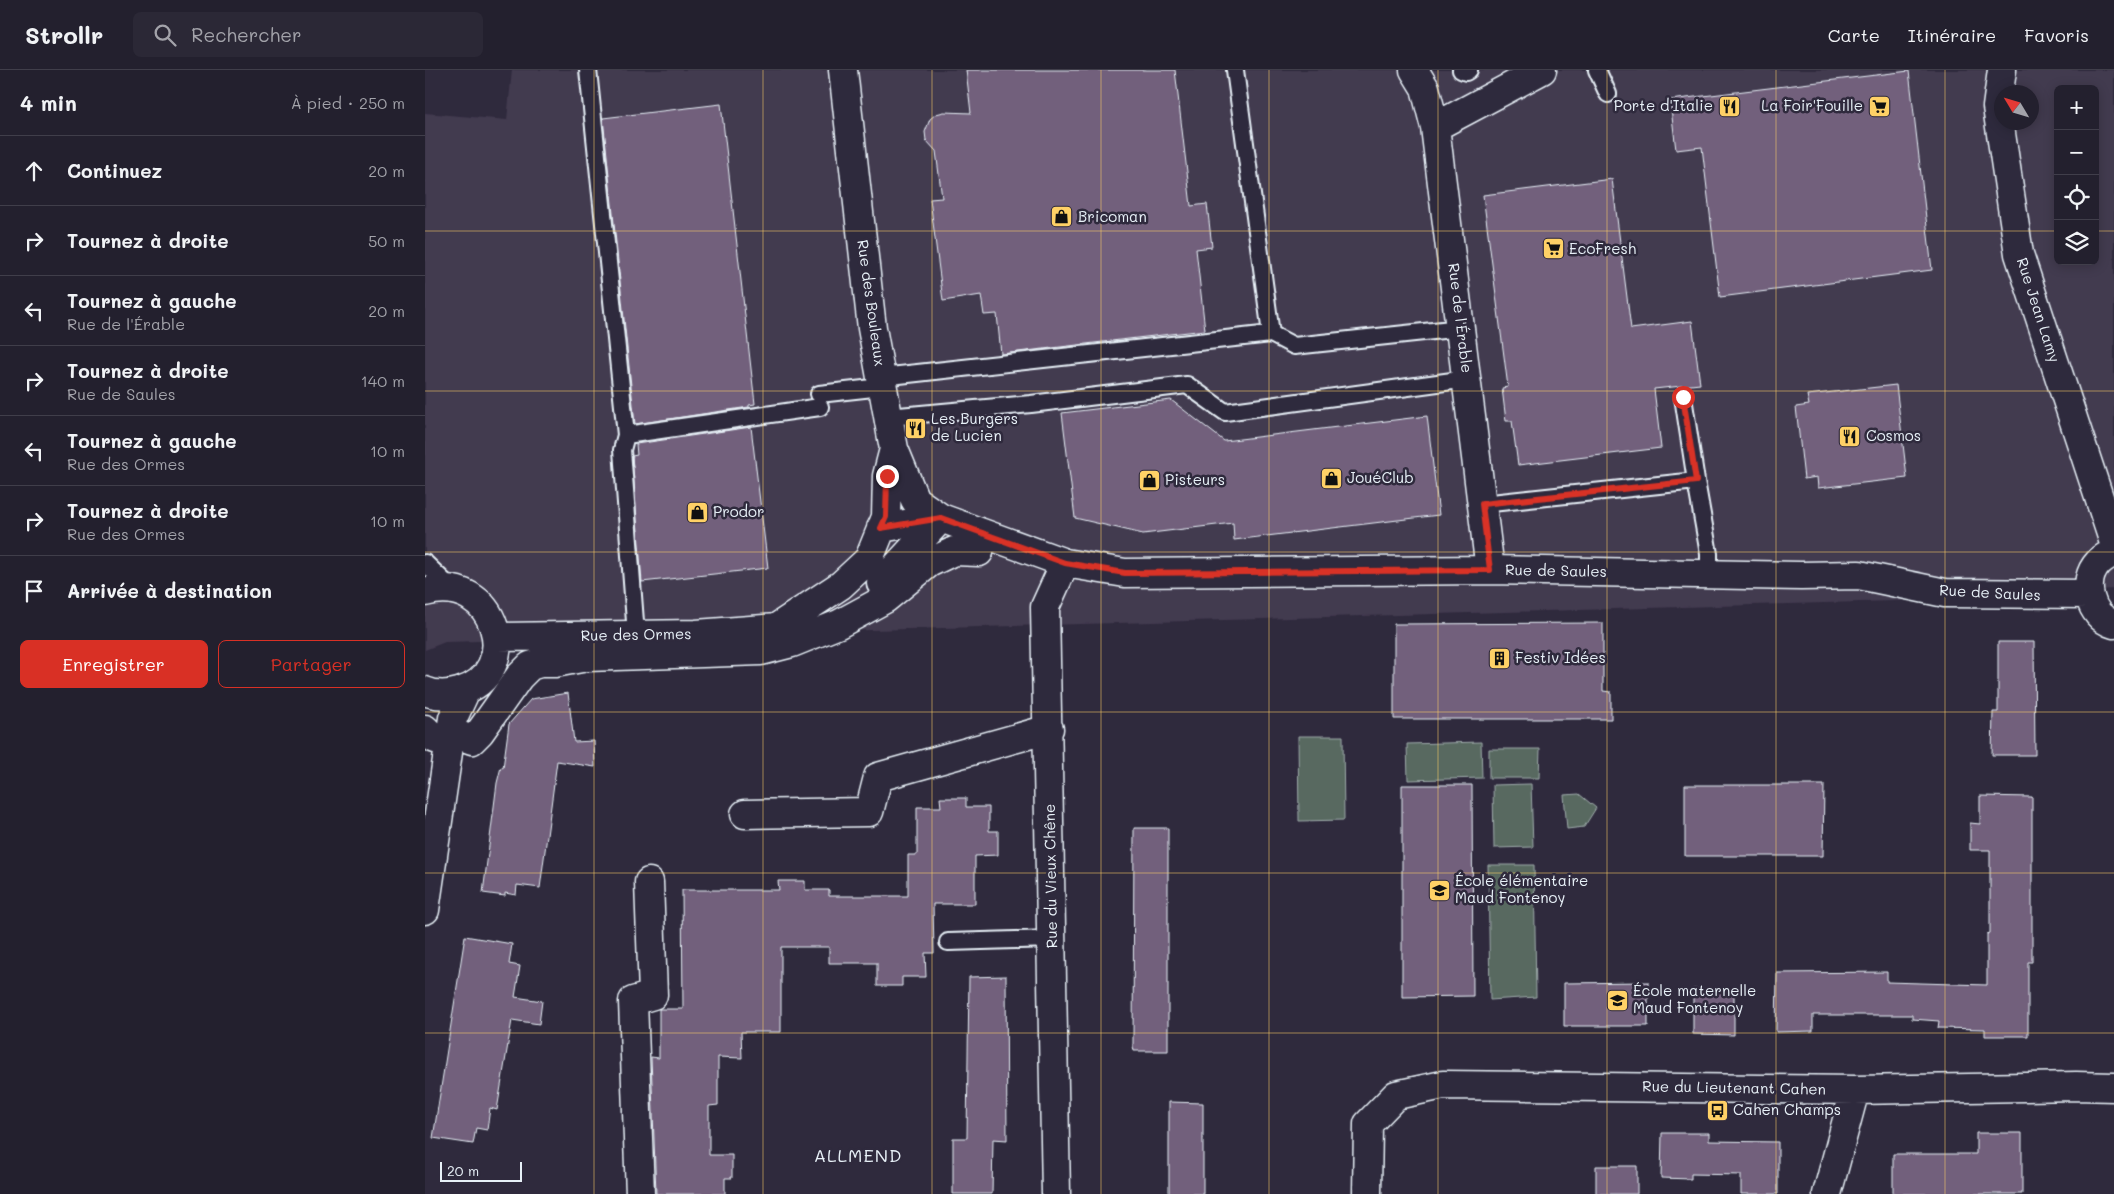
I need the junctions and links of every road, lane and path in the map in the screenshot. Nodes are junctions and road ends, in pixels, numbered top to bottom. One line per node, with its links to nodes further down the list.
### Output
1 (588, 70): 18 (lane)
2 (843, 70): 15 (street, Rue des Bouleaux)
3 (1235, 70): 13 (lane)
4 (1414, 70): 11 (street, Rue de l'Érable)
5 (1461, 70): 6 (lane)
6 (1469, 70)
7 (1542, 70): 11 (street)
8 (1597, 70): 10 (lane)
9 (2003, 70): 24 (street, Rue Jean Lamy)
10 (1607, 94)
11 (1435, 127): 12 (street, Rue de l'Érable)
12 (1461, 328): 13 (lane); 14 (street, Rue de l'Érable)
13 (1271, 334): 15 (lane)
14 (1467, 379): 17 (lane); 21 (street, Rue de l'Érable)
15 (882, 382): 17 (street, Rue des Bouleaux); 18 (lane)
16 (1683, 397): 20 (lane)
17 (888, 417): 19 (street, Rue des Bouleaux)
18 (626, 435): 36 (lane)
19 (894, 449): 22 (street, Rue des Bouleaux); 23 (street)
20 (1696, 481): 21 (lane); 30 (lane)
21 (1482, 504): 29 (street, Rue de l'Érable)
22 (941, 518): 23 (street); 28 (street, Rue de Saules); 35 (street, Rue des Ormes)
23 (881, 528): 35 (street)
24 (2114, 544)
25 (979, 552): 41 (street)
26 (2114, 552): 33 (street)
27 (425, 563): 31 (lane)
28 (1065, 563): 29 (street, Rue de Saules); 40 (street, Rue du Vieux Chêne)
29 (1490, 570): 30 (street, Rue de Saules)
30 (1709, 573): 33 (street, Rue de Saules)
31 (452, 589): 32 (street); 37 (street)
32 (425, 592)
33 (2089, 594): 34 (street)
34 (2114, 624)
35 (775, 629): 36 (street, Rue des Ormes)
36 (636, 635): 37 (street, Rue des Ormes)
37 (497, 637): 38 (street)
38 (466, 690): 39 (street); 41 (street)
39 (425, 691)
40 (1049, 729): 42 (street); 45 (street, Rue du Vieux Chêne)
41 (438, 731): 44 (street)
42 (745, 814)
43 (649, 882): 49 (street)
44 (425, 910)
45 (1053, 939): 46 (lane); 50 (street, Rue du Vieux Chêne)
46 (948, 942)
47 (2114, 1087): 48 (street, Rue du Lieutenant Cahen)
48 (1855, 1090): 51 (street, Rue du Lieutenant Cahen); 52 (street)
49 (640, 1194)
50 (1056, 1194)
51 (1367, 1194)
52 (1827, 1194)

